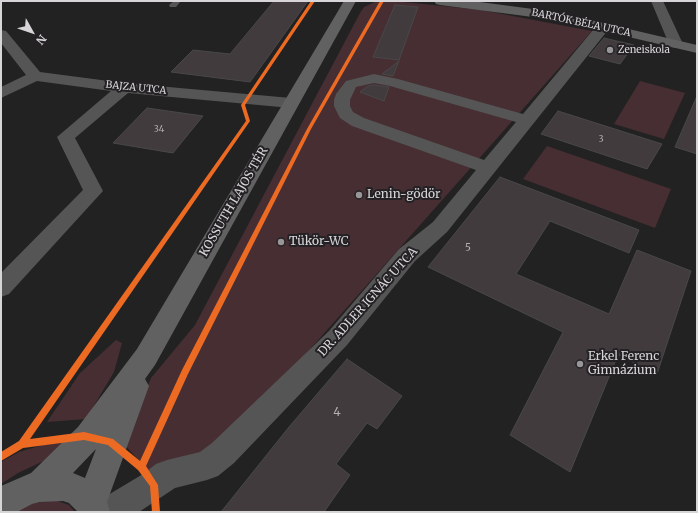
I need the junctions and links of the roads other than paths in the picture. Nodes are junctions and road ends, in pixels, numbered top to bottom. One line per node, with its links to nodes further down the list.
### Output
1 (350, 1): 11 (street, KOSSUTH LAJOS TÉR)
2 (440, 1): 4 (street, BARTÓK BÉLA UTCA)
3 (657, 1): 6 (street)
4 (603, 27): 6 (street, BARTÓK BÉLA UTCA); 12 (street, DR. ADLER IGNÁC UTCA)
5 (1, 34): 8 (street)
6 (676, 44): 7 (street, BARTÓK BÉLA UTCA)
7 (697, 49)
8 (35, 76): 9 (street, BAJZA UTCA); 10 (street)
9 (124, 88): 11 (street, BAJZA UTCA); 14 (street)
10 (1, 93)
11 (291, 103): 15 (street, KOSSUTH LAJOS TÉR)
12 (527, 120): 13 (street, DR. ADLER IGNÁC UTCA); 13 (street)
13 (488, 168): 18 (street, DR. ADLER IGNÁC UTCA)
14 (1, 288)
15 (146, 356): 16 (street, KOSSUTH LAJOS TÉR); 18 (street, KOSSUTH LAJOS TÉR)
16 (40, 486): 17 (street); 18 (street)
17 (1, 505)
18 (98, 509)

